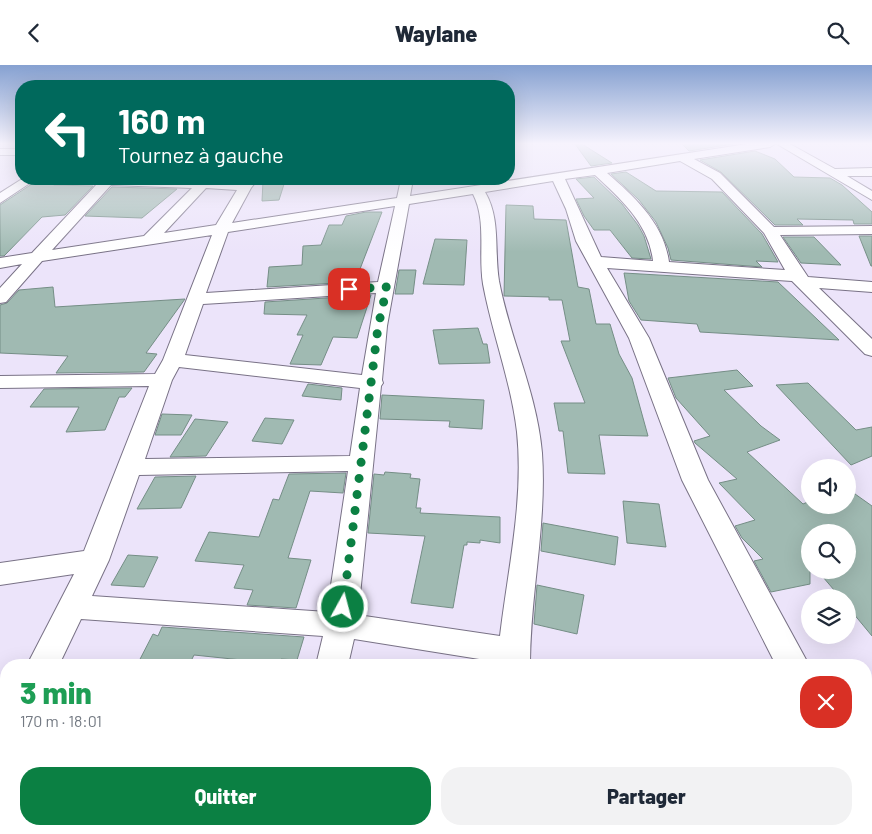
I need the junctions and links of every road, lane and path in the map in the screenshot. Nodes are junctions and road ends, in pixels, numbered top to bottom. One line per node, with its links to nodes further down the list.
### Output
1 (538, 180): 6 (street)
2 (558, 180): 22 (street)
3 (608, 180): 24 (street)
4 (720, 180): 19 (street)
5 (846, 180): 14 (street)
6 (515, 183)
7 (21, 185): 15 (street)
8 (103, 185): 21 (street)
9 (202, 185): 20 (street)
10 (246, 185): 17 (street)
11 (406, 185): 16 (street)
12 (504, 185): 13 (street)
13 (477, 189): 16 (street); 41 (street)
14 (872, 196)
15 (0, 199)
16 (403, 202): 17 (street); 26 (street)
17 (221, 230): 20 (street); 29 (street)
18 (872, 230): 19 (street)
19 (770, 231): 25 (street)
20 (149, 240): 21 (street)
21 (35, 259): 23 (street); 28 (street)
22 (597, 262): 24 (street); 44 (street)
23 (0, 263)
24 (662, 267): 25 (street)
25 (801, 279): 27 (street); 30 (street)
26 (387, 287): 29 (street); 34 (street)
27 (872, 287)
28 (0, 298)
29 (197, 299): 31 (street)
30 (872, 350)
31 (173, 360): 32 (street); 34 (street)
32 (162, 380): 33 (street); 36 (street)
33 (0, 382)
34 (373, 383): 35 (street)
35 (362, 463): 36 (street); 40 (street)
36 (130, 467): 37 (street)
37 (95, 560): 38 (street); 39 (street)
38 (0, 574)
39 (72, 607): 40 (street); 42 (street)
40 (341, 625): 41 (street); 43 (street)
41 (514, 658)
42 (46, 659)
43 (333, 659)
44 (790, 659)

